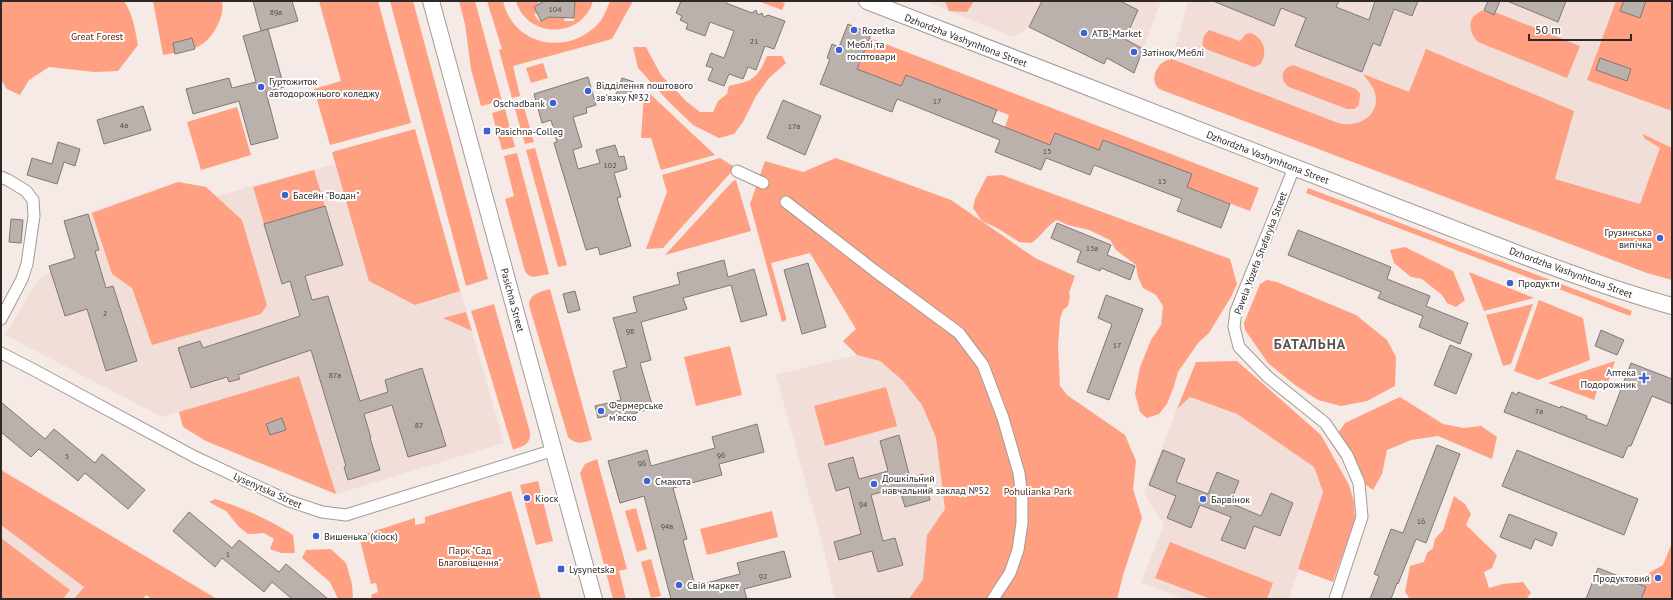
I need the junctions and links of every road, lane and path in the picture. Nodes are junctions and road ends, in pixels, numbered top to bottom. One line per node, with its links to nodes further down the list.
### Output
1 (431, 1): 11 (main road, Pasichna Street)
2 (867, 1): 3 (main road, Dzhordzha Vashynhtona Street)
3 (1294, 168): 8 (main road, Dzhordzha Vashynhtona Street); 14 (street, Pavela Yozefa Shafaryka Street)
4 (737, 171): 6 (street)
5 (1, 177): 9 (street)
6 (763, 183)
7 (786, 202): 13 (street)
8 (1672, 306)
9 (1, 319)
10 (1, 353): 11 (street, Lysenytska Street)
11 (554, 450): 12 (main road, Pasichna Street)
12 (594, 599)
13 (993, 599)
14 (1335, 599)

